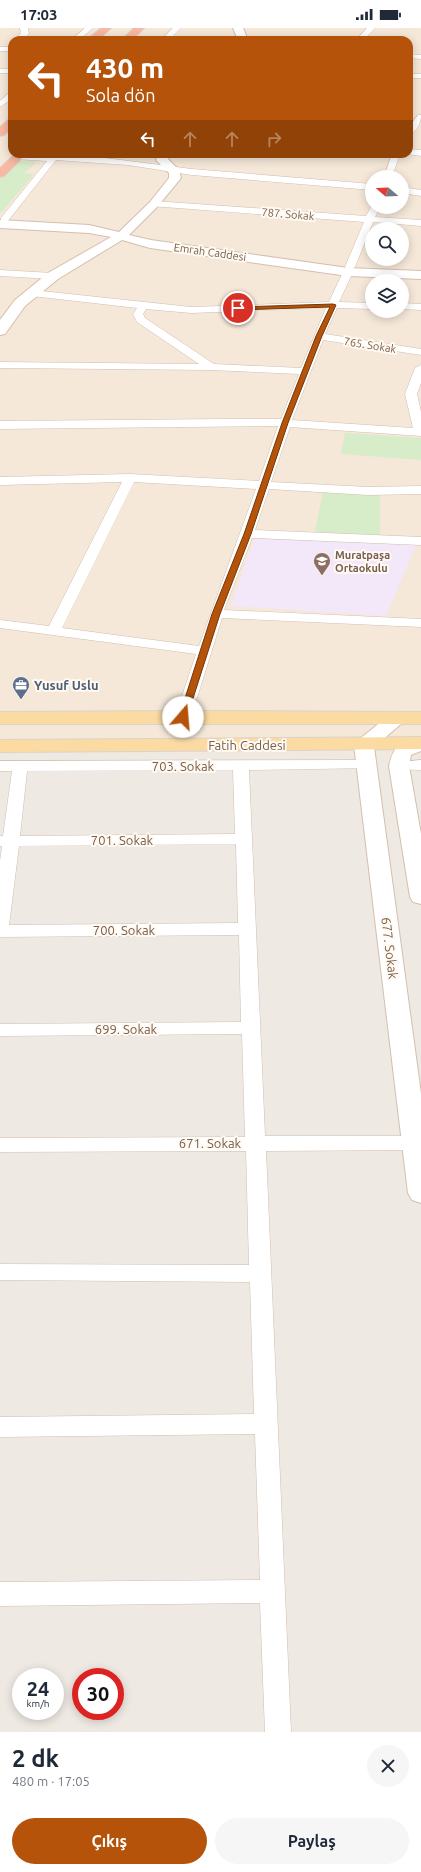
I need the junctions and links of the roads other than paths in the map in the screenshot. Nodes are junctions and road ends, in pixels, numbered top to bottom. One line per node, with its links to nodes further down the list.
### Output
1 (89, 28): 7 (street)
2 (106, 28): 8 (highway)
3 (117, 28): 9 (highway)
4 (139, 28): 10 (highway)
5 (176, 28): 11 (street)
6 (371, 28): 12 (street)
7 (80, 36)
8 (97, 36)
9 (108, 36)
10 (131, 36)
11 (169, 36)
12 (364, 36)
13 (8, 98): 14 (street)
14 (0, 105)
15 (8, 114): 17 (highway)
16 (419, 114): 18 (street)
17 (0, 121)
18 (413, 125)
19 (8, 126): 20 (highway)
20 (0, 133)
21 (17, 158): 28 (highway)
22 (50, 158): 35 (street)
23 (70, 158): 26 (street)
24 (163, 158): 26 (street)
25 (395, 158): 27 (street)
26 (167, 167): 29 (street); 32 (street)
27 (390, 170)
28 (0, 174)
29 (365, 186)
30 (409, 191): 31 (street)
31 (421, 193)
32 (154, 204): 34 (street, 787. Sokak); 37 (street)
33 (372, 214): 34 (street)
34 (369, 220): 36 (street, 787. Sokak); 38 (street)
35 (1, 221): 37 (street, Emrah Caddesi)
36 (421, 223)
37 (122, 234): 38 (street, Emrah Caddesi); 42 (street)
38 (349, 269): 39 (street, Emrah Caddesi); 41 (street, Emrah Caddesi); 44 (street)
39 (421, 270)
40 (0, 273): 42 (street)
41 (421, 275)
42 (52, 276): 43 (street)
43 (32, 293): 45 (street); 49 (street)
44 (333, 305): 45 (street); 46 (street); 50 (street)
45 (143, 306): 53 (street)
46 (365, 306)
47 (409, 306): 48 (street)
48 (421, 306)
49 (0, 331)
50 (319, 336): 51 (street, 765. Sokak); 55 (street)
51 (421, 352)
52 (0, 365): 53 (street)
53 (211, 367): 55 (street)
54 (421, 368): 58 (street)
55 (305, 371): 56 (street)
56 (285, 423): 57 (street); 58 (street); 61 (street)
57 (0, 426)
58 (421, 432)
59 (130, 478): 60 (street); 61 (street); 68 (street)
60 (0, 481)
61 (265, 484): 62 (street); 63 (street)
62 (421, 490)
63 (247, 534): 64 (street); 65 (street)
64 (421, 541)
65 (216, 614): 66 (street); 69 (street)
66 (421, 623)
67 (0, 624): 68 (street)
68 (54, 630): 69 (street)
69 (204, 651): 70 (street)
70 (183, 717): 71 (main road); 72 (main road)
71 (0, 718)
72 (398, 718): 73 (main road); 76 (street)
73 (421, 718)
74 (421, 744): 76 (main road, Fatih Caddesi); 80 (street)
75 (0, 746): 76 (main road, Fatih Caddesi)
76 (366, 755): 79 (street, 703. Sokak); 90 (street, 677. Sokak)
77 (0, 766): 78 (street, 703. Sokak)
78 (20, 766): 79 (street, 703. Sokak); 84 (street)
79 (241, 766): 83 (street)
80 (400, 766): 81 (street); 82 (street)
81 (421, 766)
82 (415, 833): 85 (street)
83 (244, 839): 84 (street, 701. Sokak); 86 (street)
84 (6, 841): 87 (street)
85 (421, 897)
86 (248, 929): 87 (street, 700. Sokak); 88 (street)
87 (0, 931)
88 (251, 1028): 89 (street, 699. Sokak); 91 (street)
89 (0, 1030)
90 (416, 1115): 92 (street, 677. Sokak)
91 (256, 1143): 92 (street, 671. Sokak); 93 (street, 671. Sokak); 96 (street)
92 (418, 1143): 94 (street, 677. Sokak)
93 (0, 1145)
94 (421, 1193)
95 (0, 1272): 96 (street)
96 (261, 1274): 97 (street)
97 (266, 1424): 98 (street); 99 (street)
98 (0, 1427)
99 (272, 1591): 100 (street); 101 (street)
100 (0, 1594)
101 (278, 1732)

